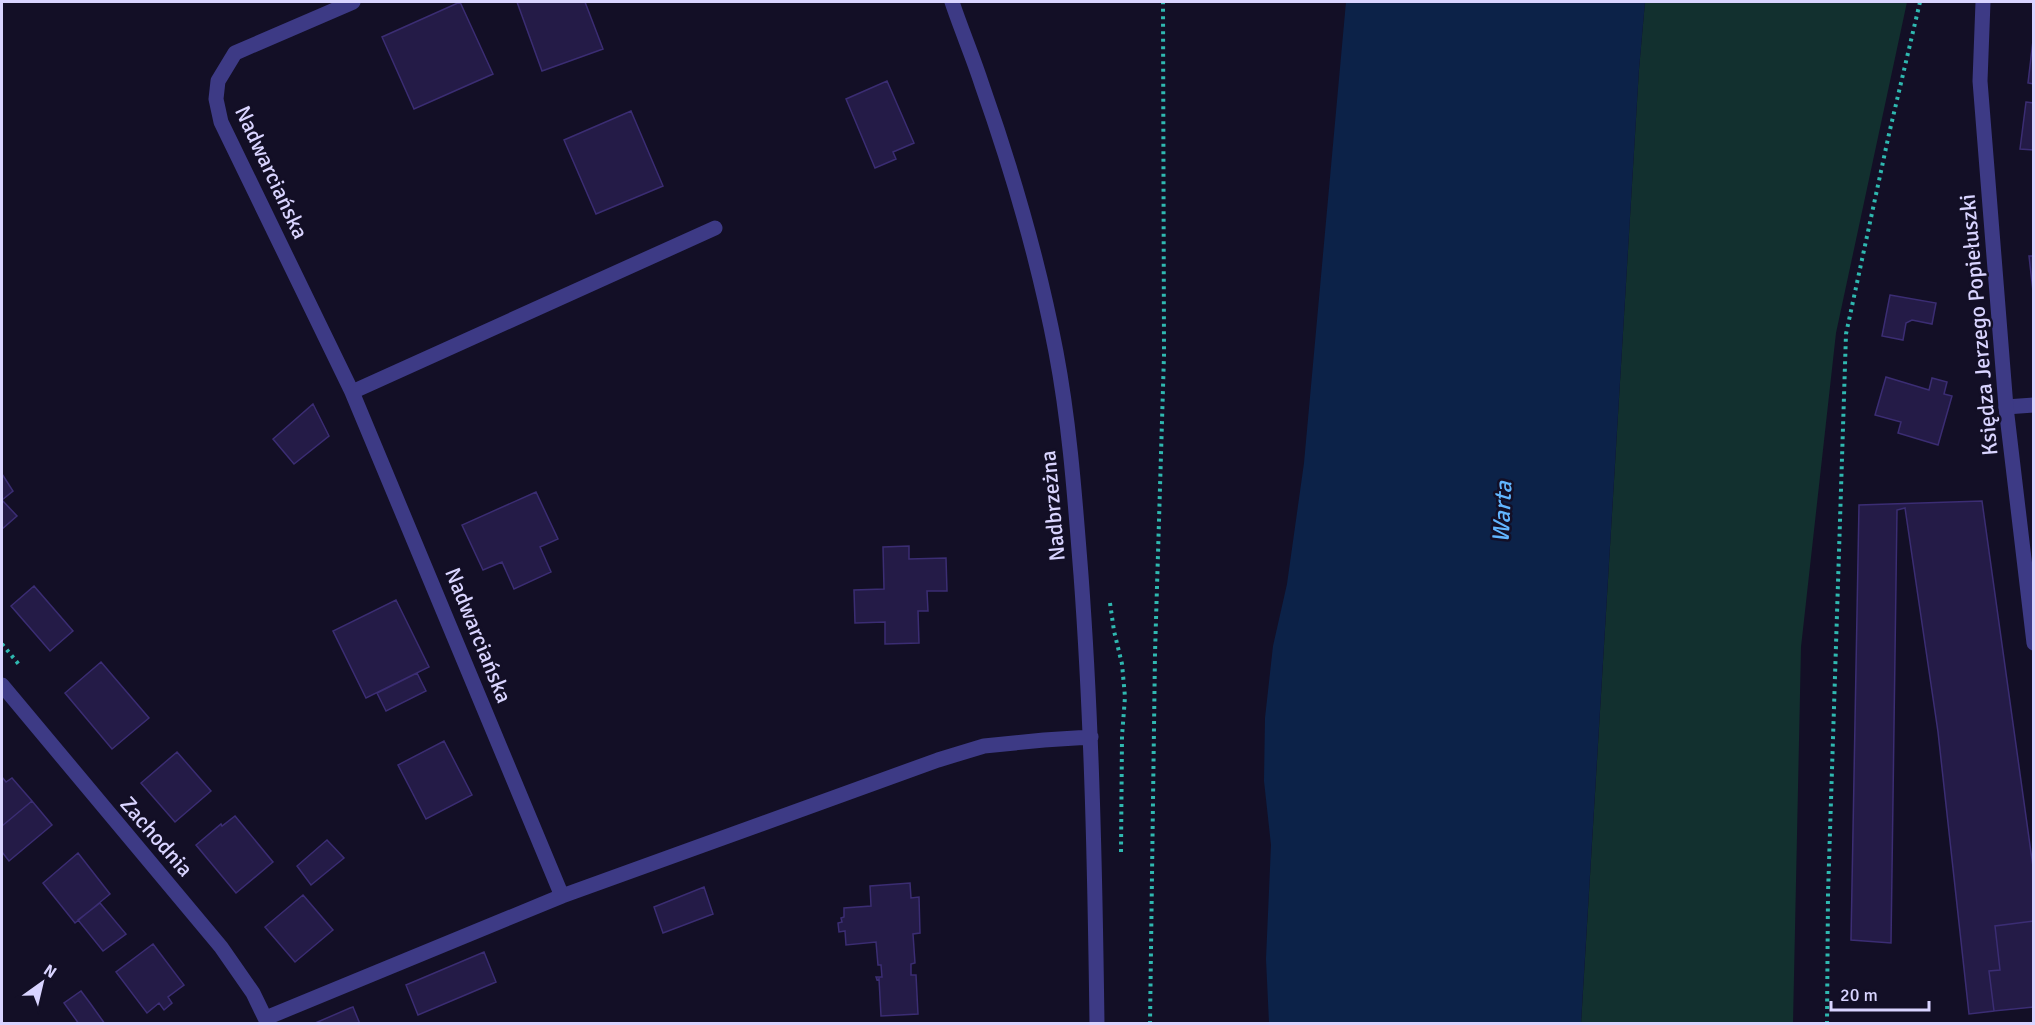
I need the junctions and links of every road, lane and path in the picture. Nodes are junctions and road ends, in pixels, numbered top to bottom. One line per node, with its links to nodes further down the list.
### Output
1 (353, 2): 7 (street, Nadwarciańska)
2 (952, 2): 12 (street, Nadbrzeżna)
3 (1163, 2): 16 (path)
4 (1920, 2): 17 (path)
5 (1983, 2): 9 (street, Księdza Jerzego Popiełuszki)
6 (715, 228): 7 (street)
7 (352, 393): 13 (street, Nadwarciańska)
8 (2034, 405): 9 (street)
9 (2006, 407): 10 (street, Księdza Jerzego Popiełuszki)
10 (2034, 643)
11 (2, 685): 14 (street, Zachodnia)
12 (1091, 737): 13 (street); 15 (street, Nadbrzeżna)
13 (562, 896): 14 (street)
14 (267, 1021)
15 (1097, 1023)
16 (1150, 1023)
17 (1827, 1023)

